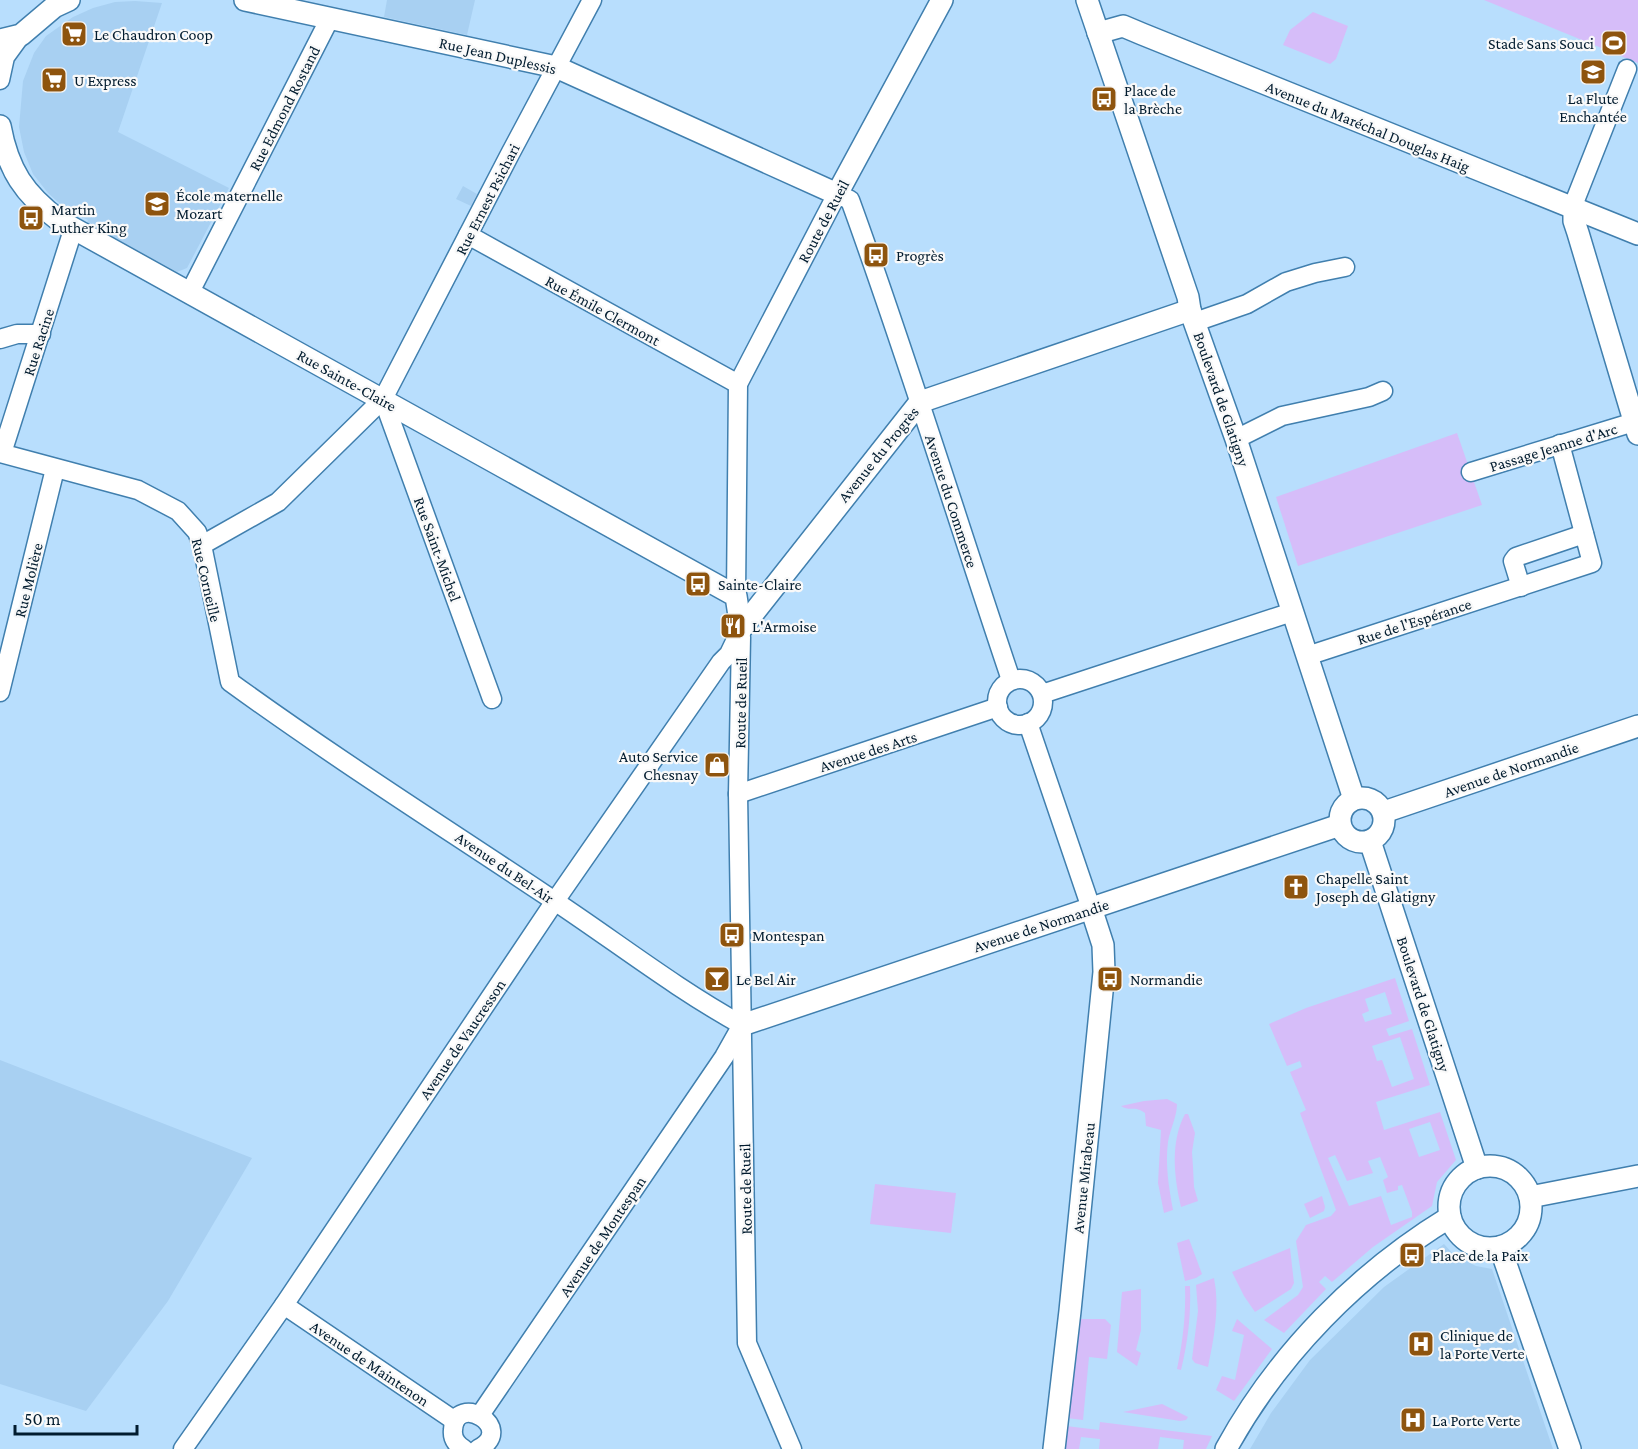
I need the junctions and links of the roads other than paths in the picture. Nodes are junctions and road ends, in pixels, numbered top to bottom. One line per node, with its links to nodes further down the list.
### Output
1 (69, 0): 8 (street)
2 (245, 0): 6 (street, Rue Jean Duplessis)
3 (592, 0): 10 (street, Rue Ernest Psichari)
4 (942, 0): 14 (street, Route de Rueil)
5 (1087, 0): 7 (street, Boulevard de Glatigny)
6 (329, 20): 10 (street, Rue Jean Duplessis); 20 (street, Rue Edmond Rostand)
7 (1098, 33): 15 (street, Avenue du Maréchal Douglas Haig); 21 (street, Boulevard de Glatigny)
8 (21, 35): 9 (street); 12 (street)
9 (0, 40)
10 (556, 67): 14 (street, Rue Jean Duplessis); 18 (street, Rue Ernest Psichari)
11 (1627, 69): 15 (street)
12 (1, 76)
13 (0, 126): 16 (street, Rue Sainte-Claire)
14 (837, 194): 24 (street, Route de Rueil); 27 (street, Avenue du Commerce)
15 (1574, 208): 17 (street, Avenue du Maréchal Douglas Haig); 28 (street)
16 (73, 230): 20 (street, Rue Sainte-Claire); 22 (street, Rue Racine)
17 (1638, 234)
18 (468, 235): 24 (street, Rue Émile Clermont); 26 (street, Rue Ernest Psichari)
19 (1345, 267): 21 (street)
20 (190, 292): 26 (street, Rue Sainte-Claire)
21 (1193, 316): 27 (street, Avenue du Progrès); 29 (street, Boulevard de Glatigny)
22 (41, 334): 23 (street); 31 (street, Rue Racine)
23 (0, 339)
24 (738, 384): 38 (street, Route de Rueil)
25 (1383, 391): 29 (street)
26 (383, 399): 35 (street, Rue Ernest Psichari); 38 (street, Rue Sainte-Claire); 43 (street, Rue Saint-Michel)
27 (920, 402): 38 (street, Avenue du Progrès); 40 (street, Avenue du Commerce)
28 (1636, 428): 30 (street, Passage Jeanne d'Arc)
29 (1236, 439): 37 (street, Boulevard de Glatigny)
30 (1560, 444): 33 (street, Passage Jeanne d'Arc); 34 (street, Rue de l'Espérance)
31 (1, 453): 32 (street, Rue Corneille)
32 (56, 469): 35 (street, Rue Corneille); 41 (street, Rue Molière)
33 (1471, 472)
34 (1584, 534): 36 (street); 36 (street, Rue de l'Espérance)
35 (202, 545): 47 (street, Rue Corneille)
36 (1521, 587): 39 (street, Rue de l'Espérance)
37 (1292, 612): 39 (street, Boulevard de Glatigny); 42 (street)
38 (741, 613): 48 (street, Route de Rueil); 53 (street, Avenue de Vaucresson)
39 (1306, 656): 49 (street, Boulevard de Glatigny)
40 (1011, 681): 42 (street); 44 (street)
41 (0, 692)
42 (1042, 694): 45 (street)
43 (492, 699)
44 (998, 707): 45 (street); 48 (street, Avenue des Arts)
45 (1028, 723): 54 (street)
46 (1638, 726): 50 (street, Avenue de Normandie)
47 (304, 734): 53 (street, Avenue du Bel-Air)
48 (738, 794): 55 (street, Route de Rueil)
49 (1354, 799): 50 (street); 51 (street)
50 (1383, 812): 52 (street)
51 (1340, 825): 52 (street); 54 (street, Avenue de Normandie)
52 (1370, 841): 56 (street, Boulevard de Glatigny)
53 (555, 901): 55 (street, Avenue du Bel-Air); 61 (street, Avenue de Vaucresson)
54 (1091, 908): 55 (street, Avenue de Normandie); 68 (street, Avenue Mirabeau)
55 (742, 1025): 62 (street, Avenue de Montespan); 67 (street, Route de Rueil)
56 (1477, 1168): 58 (street); 59 (street)
57 (1638, 1176): 58 (street)
58 (1530, 1197): 60 (street)
59 (1450, 1217): 60 (street); 69 (street)
60 (1500, 1246): 70 (street)
61 (284, 1305): 63 (street, Avenue de Maintenon); 66 (street, Avenue de Vaucresson)
62 (480, 1415): 63 (street); 64 (street)
63 (455, 1421): 65 (street)
64 (487, 1447)
65 (461, 1448)
66 (183, 1449)
67 (792, 1449)
68 (1054, 1449)
69 (1226, 1449)
70 (1570, 1449)

